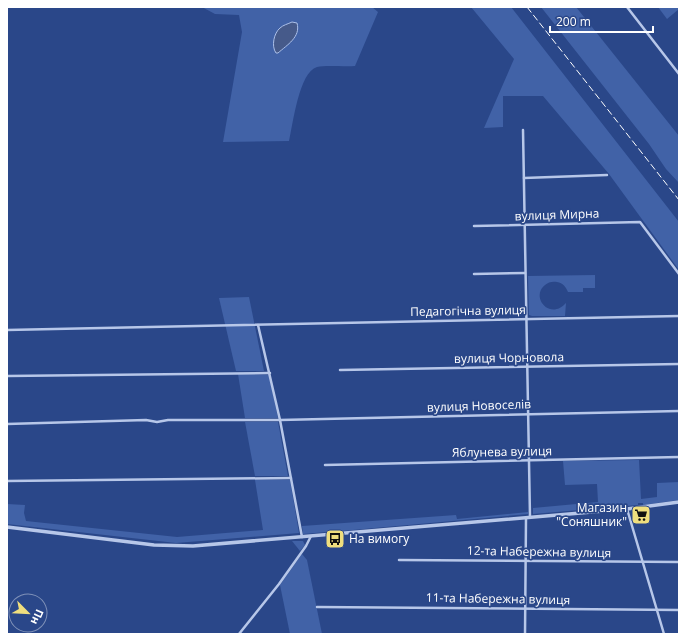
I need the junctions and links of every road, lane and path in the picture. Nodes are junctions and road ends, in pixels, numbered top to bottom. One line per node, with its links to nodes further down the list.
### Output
1 (627, 7): 2 (street)
2 (679, 74)
3 (523, 130): 5 (street)
4 (607, 175): 5 (street)
5 (524, 178): 6 (street)
6 (524, 225): 7 (street, вулиця Мирна); 9 (street); 10 (street, вулиця Мирна)
7 (474, 226)
8 (474, 274): 9 (street)
9 (525, 274): 12 (street)
10 (679, 274)
11 (679, 316): 12 (street, Педагогічна вулиця)
12 (525, 319): 13 (street, Педагогічна вулиця); 16 (street)
13 (258, 325): 14 (street, Педагогічна вулиця); 18 (street)
14 (7, 330)
15 (679, 364): 16 (street, вулиця Чорновола)
16 (526, 367): 17 (street, вулиця Чорновола); 21 (street)
17 (340, 370)
18 (270, 373): 19 (street); 22 (street)
19 (7, 376)
20 (679, 411): 21 (street, вулиця Новоселів)
21 (528, 414): 22 (street, вулиця Новоселів); 25 (street)
22 (280, 420): 23 (street, вулиця Новоселів); 27 (street)
23 (7, 424)
24 (679, 457): 25 (street, Яблунева вулиця)
25 (529, 460): 26 (street, Яблунева вулиця); 31 (street)
26 (324, 465)
27 (291, 478): 28 (street); 34 (street)
28 (7, 481)
29 (679, 502): 30 (street)
30 (627, 509): 31 (street); 37 (street)
31 (528, 517): 33 (street); 36 (street)
32 (7, 527): 34 (street)
33 (311, 536): 34 (street); 43 (street)
34 (302, 537)
35 (399, 560): 36 (street, 12-та Набережна вулиця)
36 (526, 561): 37 (street, 12-та Набережна вулиця); 40 (street)
37 (643, 562): 38 (street, 12-та Набережна вулиця); 41 (street)
38 (679, 562)
39 (317, 607): 40 (street, 11-та Набережна вулиця)
40 (525, 608): 41 (street, 11-та Набережна вулиця); 44 (street)
41 (657, 610): 42 (street, 11-та Набережна вулиця); 45 (street)
42 (679, 610)
43 (239, 634)
44 (525, 634)
45 (664, 634)

